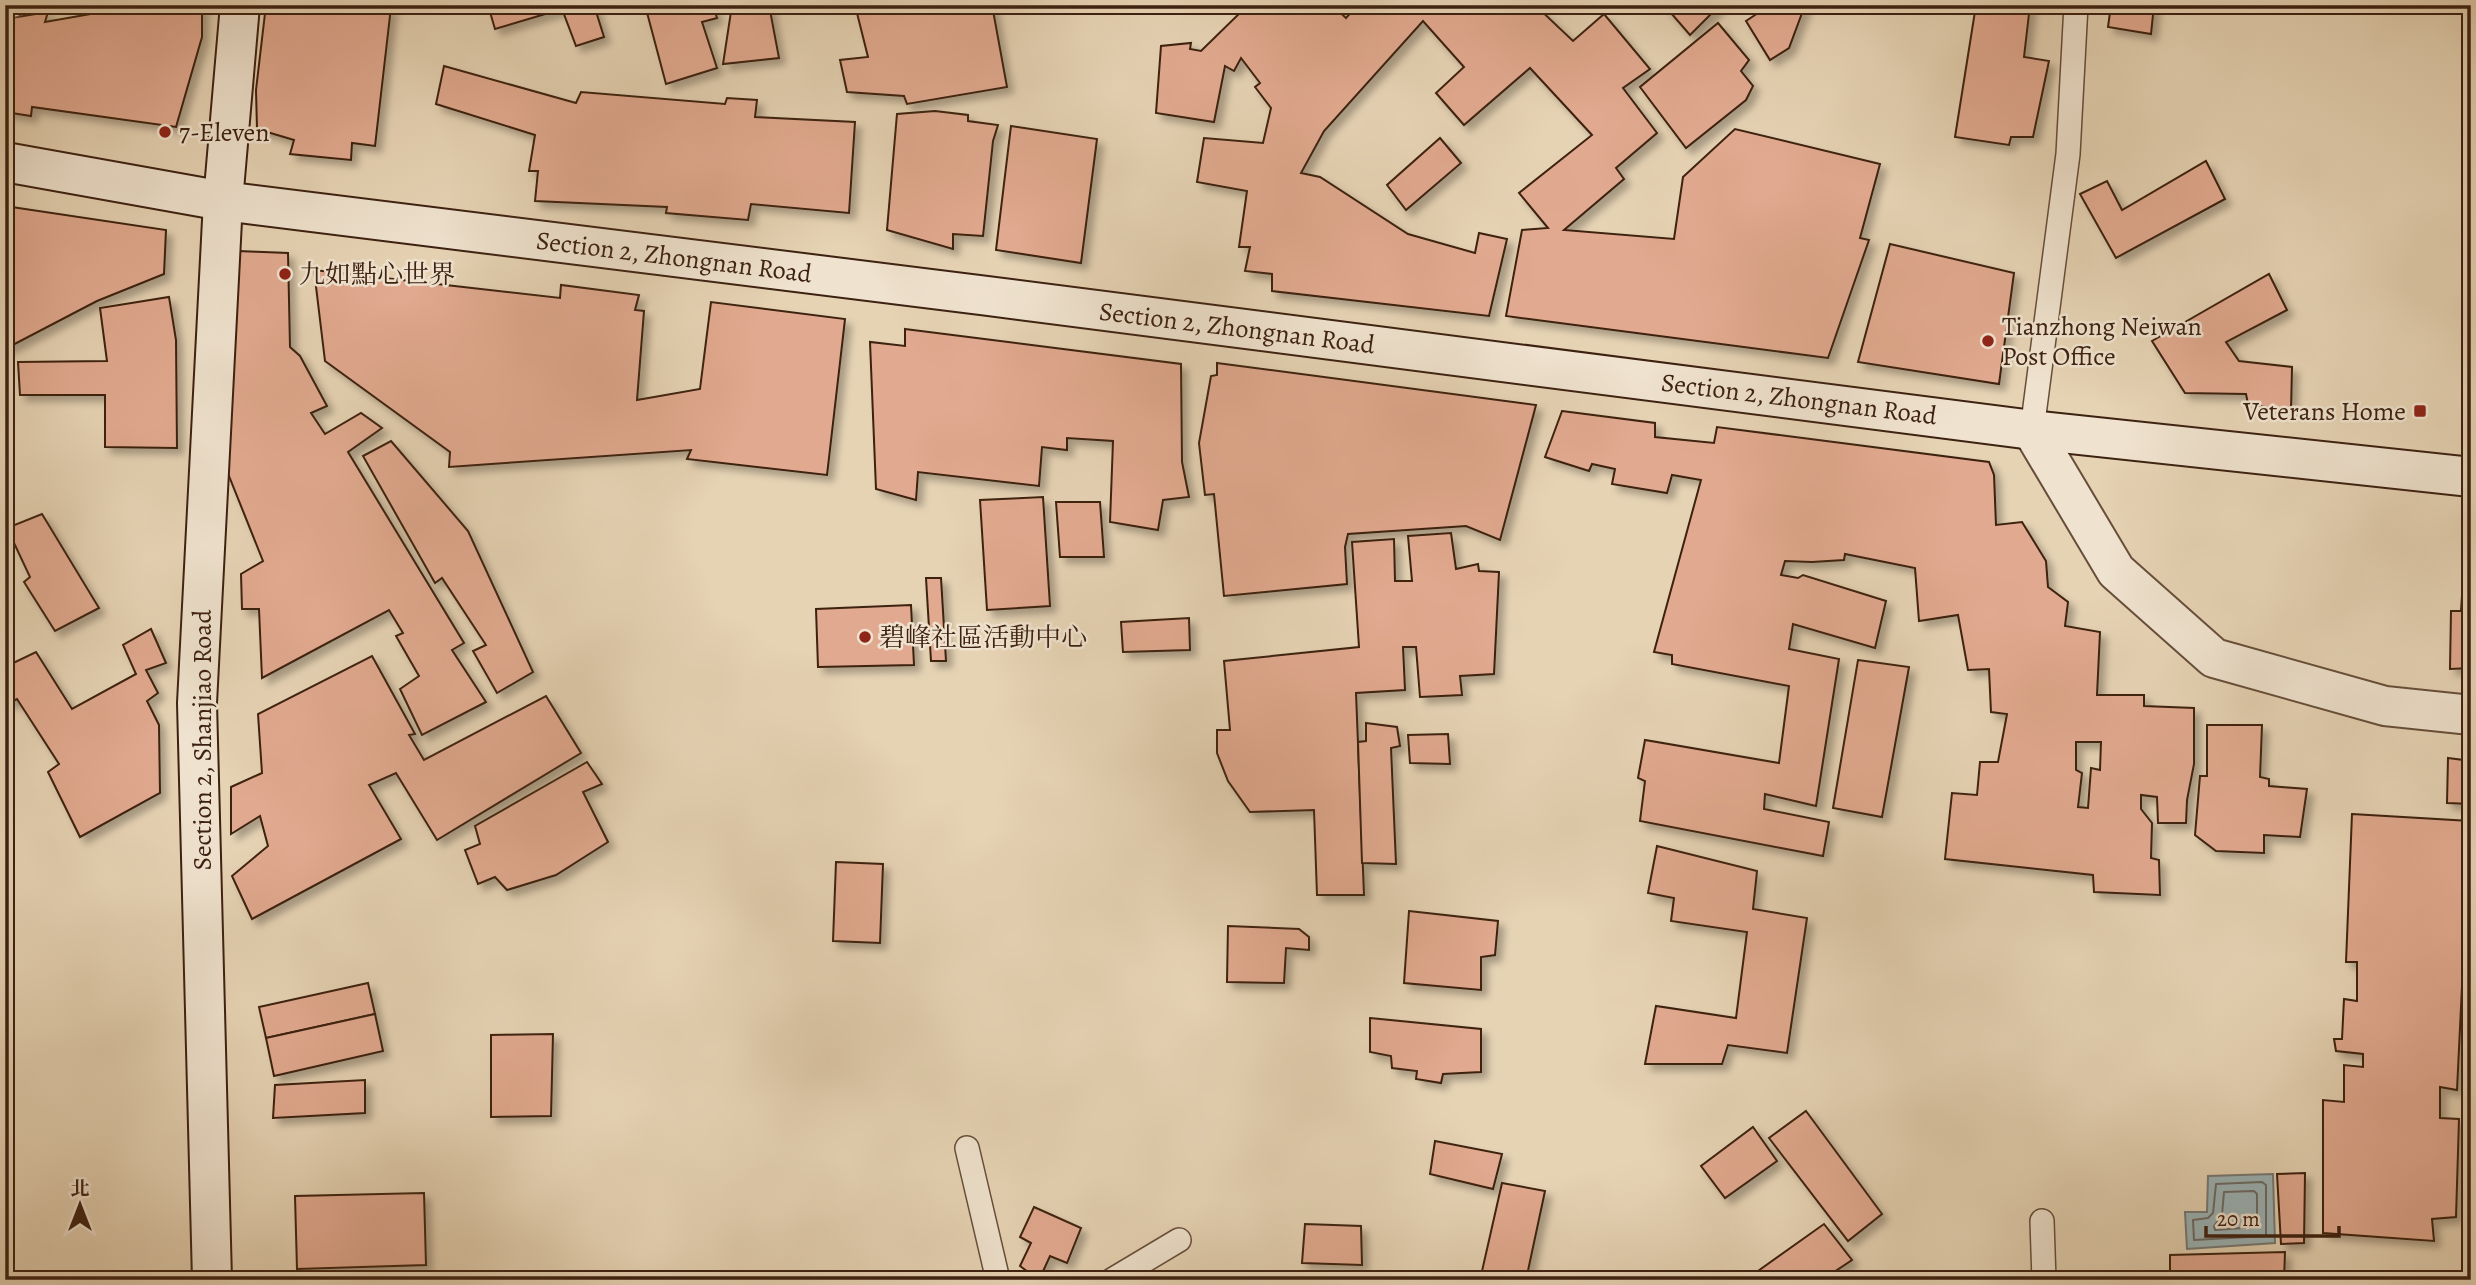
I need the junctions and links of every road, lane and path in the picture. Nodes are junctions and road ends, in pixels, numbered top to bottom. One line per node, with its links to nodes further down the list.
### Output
1 (14, 5): 4 (lane)
2 (240, 5): 6 (main road, Section 2, Shanjiao Road)
3 (2076, 5): 7 (lane)
4 (5, 7)
5 (5, 162): 6 (main road, Section 2, Zhongnan Road)
6 (223, 201): 7 (main road, Section 2, Zhongnan Road); 13 (main road, Section 2, Shanjiao Road)
7 (2032, 430): 8 (main road, Section 2, Zhongnan Road); 9 (main road)
8 (2471, 477)
9 (2471, 715)
10 (967, 1148): 14 (lane)
11 (2042, 1221): 16 (lane)
12 (1179, 1240): 15 (lane)
13 (212, 1280)
14 (998, 1280)
15 (1112, 1280)
16 (2043, 1280)

